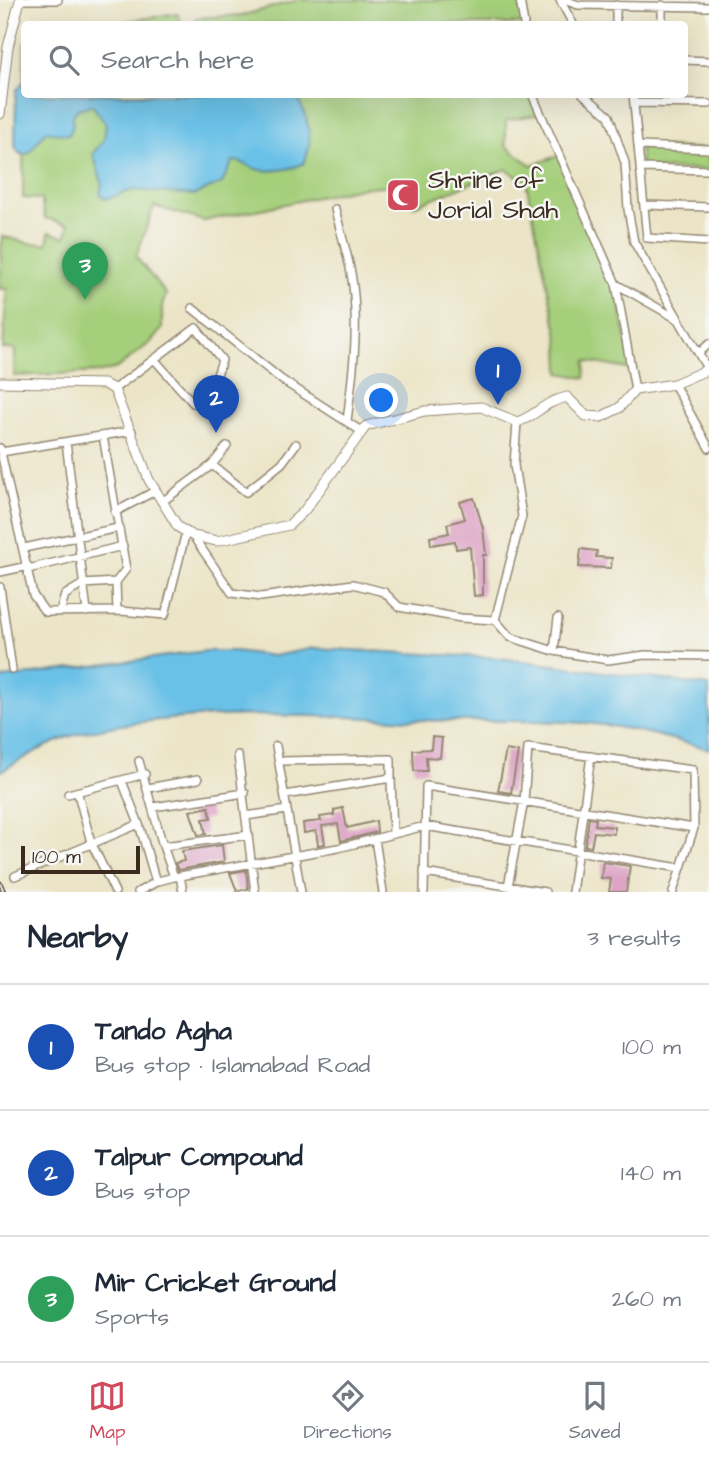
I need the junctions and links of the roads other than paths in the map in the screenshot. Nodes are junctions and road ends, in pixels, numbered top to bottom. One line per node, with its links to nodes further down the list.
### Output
1 (20, 0): 2 (street); 19 (street)
2 (58, 0)
3 (520, 0): 9 (street)
4 (563, 0): 6 (street); 10 (street)
5 (641, 2): 6 (street); 7 (street)
6 (616, 5): 11 (street)
7 (662, 5): 8 (street); 12 (street)
8 (709, 7)
9 (524, 21)
10 (572, 21)
11 (616, 21)
12 (662, 21)
13 (688, 60): 14 (street)
14 (709, 61)
15 (534, 98): 28 (street)
16 (588, 98): 30 (street)
17 (634, 99): 18 (street); 20 (street)
18 (709, 104)
19 (0, 114)
20 (640, 146): 21 (street); 22 (street)
21 (709, 149)
22 (641, 167): 23 (street); 24 (street)
23 (709, 170)
24 (644, 205): 25 (street); 27 (street)
25 (709, 207)
26 (335, 209): 39 (street)
27 (709, 242)
28 (616, 284): 30 (street); 38 (street)
29 (192, 308): 39 (street)
30 (682, 322): 32 (street)
31 (709, 344): 32 (street)
32 (699, 353): 34 (street)
33 (153, 359): 33 (street); 37 (street)
34 (708, 369): 36 (street)
35 (0, 382): 37 (street)
36 (674, 384): 38 (street); 47 (street)
37 (114, 389): 41 (street)
38 (635, 390): 40 (street)
39 (347, 421): 42 (street)
40 (517, 422): 42 (street); 68 (street)
41 (132, 431): 43 (street); 50 (street)
42 (361, 431): 54 (street)
43 (103, 436): 44 (street); 52 (street)
44 (66, 442): 48 (street); 55 (street)
45 (296, 444): 49 (street)
46 (227, 446): 49 (street)
47 (709, 448)
48 (0, 450): 57 (street)
49 (212, 465): 51 (street)
50 (155, 491): 51 (street); 52 (street)
51 (162, 502): 54 (street)
52 (115, 512): 53 (street)
53 (118, 528): 55 (street); 56 (street)
54 (190, 534): 64 (street); 68 (street)
55 (76, 538): 57 (street); 58 (street)
56 (122, 547): 58 (street); 61 (street)
57 (24, 548): 59 (street)
58 (78, 557): 59 (street); 62 (street)
59 (28, 567): 60 (street); 65 (street)
60 (0, 572)
61 (116, 582): 62 (street); 64 (street)
62 (83, 584): 65 (street); 66 (street)
63 (1, 592): 70 (street)
64 (117, 611): 66 (street)
65 (60, 612): 66 (street)
66 (87, 612)
67 (558, 618): 69 (street)
68 (495, 620): 69 (street)
69 (554, 651): 72 (street)
70 (10, 652): 71 (street); 73 (street)
71 (0, 654)
72 (709, 656)
73 (12, 668)
74 (276, 746): 78 (street)
75 (238, 755): 85 (street)
76 (591, 756): 88 (street); 91 (street); 95 (street)
77 (139, 761): 79 (street)
78 (279, 761): 80 (street); 87 (street)
79 (145, 774): 82 (street); 83 (street)
80 (391, 778): 87 (street); 96 (street)
81 (198, 779): 83 (street)
82 (122, 781): 84 (street); 93 (street)
83 (148, 788): 89 (street)
84 (78, 793): 86 (street); 100 (street)
85 (245, 793): 89 (street); 92 (street)
86 (68, 794)
87 (285, 795): 90 (street)
88 (524, 801): 91 (street); 94 (street); 99 (street)
89 (153, 807): 101 (street)
90 (287, 810): 92 (street); 103 (street)
91 (583, 810): 95 (street); 102 (street)
92 (246, 816): 97 (street)
93 (139, 824): 100 (street); 109 (street)
94 (425, 827): 96 (street); 99 (street); 106 (street)
95 (694, 828): 105 (street)
96 (393, 834): 98 (street)
97 (249, 835): 101 (street); 104 (street)
98 (375, 839): 103 (street); 116 (street)
99 (517, 841): 102 (street); 110 (street)
100 (92, 844): 107 (street); 111 (street)
101 (163, 846): 108 (street)
102 (576, 851): 105 (street); 119 (street)
103 (295, 856): 104 (street); 115 (street)
104 (251, 864): 108 (street); 114 (street)
105 (680, 867): 120 (street)
106 (424, 873): 110 (street); 117 (street)
107 (15, 876)
108 (177, 877): 109 (street); 113 (street)
109 (156, 882): 112 (street)
110 (508, 889): 118 (street)
111 (115, 892)
112 (138, 892)
113 (183, 892)
114 (255, 892)
115 (300, 892)
116 (383, 892)
117 (424, 892)
118 (545, 892)
119 (572, 892)
120 (673, 892)

